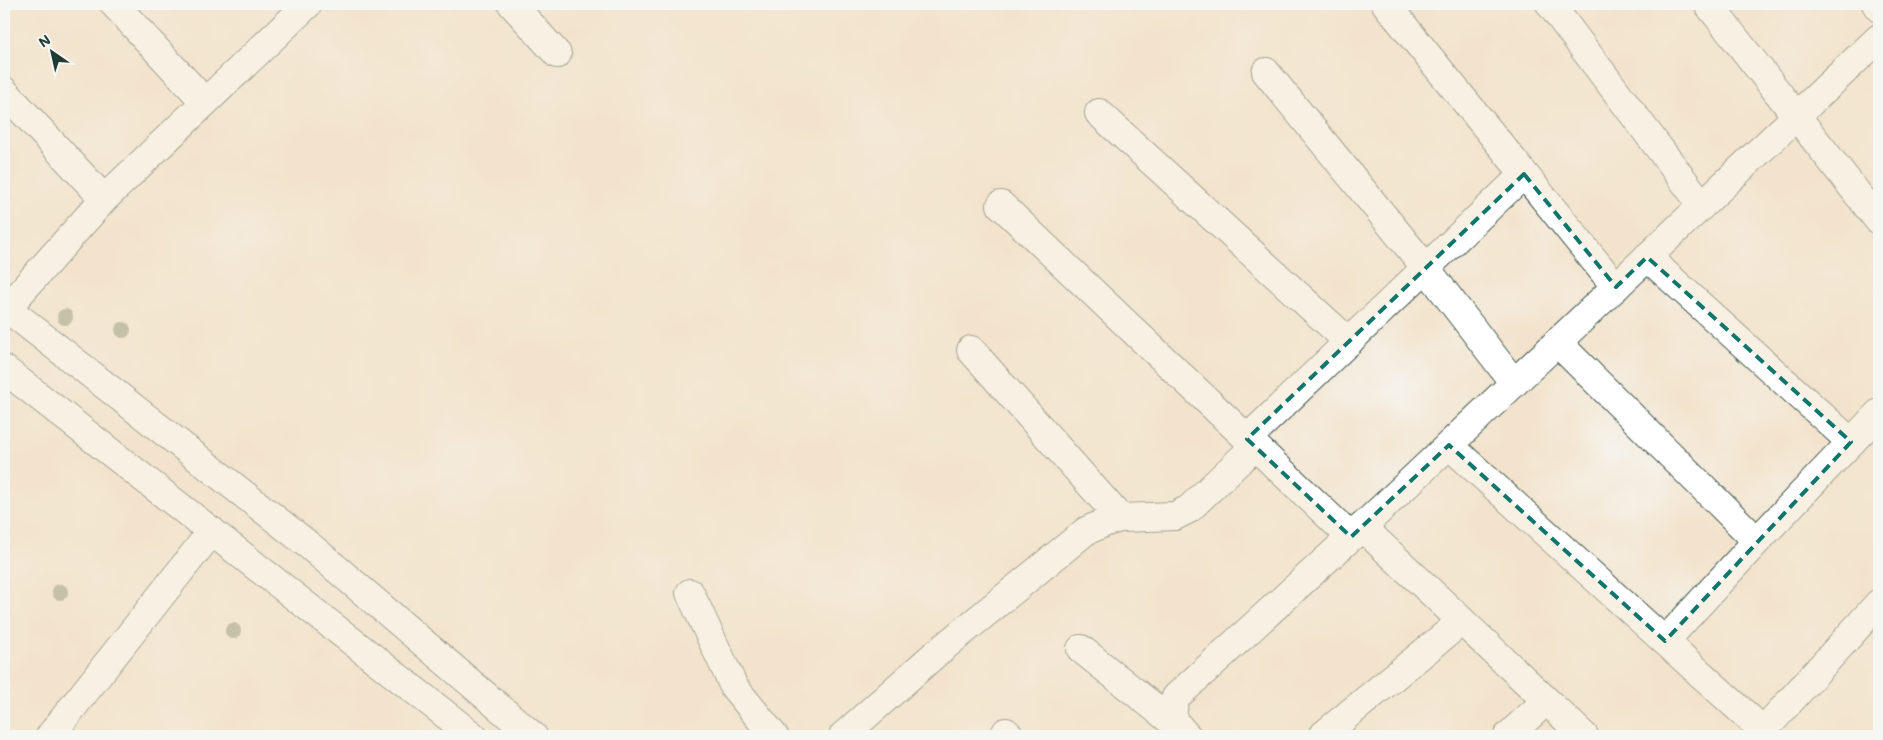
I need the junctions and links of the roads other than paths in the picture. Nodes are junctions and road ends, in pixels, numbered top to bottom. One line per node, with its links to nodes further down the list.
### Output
1 (114, 4): 13 (street)
2 (308, 4): 13 (street)
3 (512, 4): 10 (street)
4 (1386, 4): 16 (street)
5 (1550, 4): 18 (street)
6 (1708, 4): 15 (street)
7 (1876, 4): 8 (street)
8 (1879, 8)
9 (1879, 38): 15 (street)
10 (558, 54)
11 (1266, 72): 22 (street)
12 (4, 91): 17 (street)
13 (205, 102): 17 (street)
14 (1099, 113): 25 (street)
15 (1796, 116): 18 (street); 20 (street)
16 (1524, 174): 22 (street); 23 (street)
17 (104, 199): 24 (street)
18 (1702, 204): 21 (street)
19 (1001, 205): 32 (street)
20 (1879, 221)
21 (1647, 257): 23 (street); 31 (street)
22 (1426, 268): 25 (street); 29 (street)
23 (1616, 287): 26 (street)
24 (5, 308): 48 (street)
25 (1349, 342): 32 (street)
26 (1557, 342): 29 (street); 37 (street)
27 (972, 350): 34 (street)
28 (4, 369): 35 (street)
29 (1514, 383): 33 (street)
30 (1879, 413): 31 (street)
31 (1851, 442): 37 (street)
32 (1251, 443): 34 (street); 36 (street)
33 (1449, 445): 36 (street); 41 (street)
34 (1120, 518): 50 (street)
35 (212, 531): 45 (street); 47 (street)
36 (1356, 532): 40 (street); 44 (street)
37 (1757, 541): 41 (street)
38 (690, 593): 49 (street)
39 (1879, 603): 46 (street)
40 (1462, 621): 43 (street); 51 (street)
41 (1665, 641): 46 (street)
42 (1081, 649): 44 (street)
43 (1546, 701): 52 (street); 53 (street)
44 (1181, 730)
45 (461, 734)
46 (1766, 734)
47 (50, 736)
48 (533, 736)
49 (774, 736)
50 (843, 736)
51 (1322, 736)
52 (1508, 736)
53 (1584, 736)

